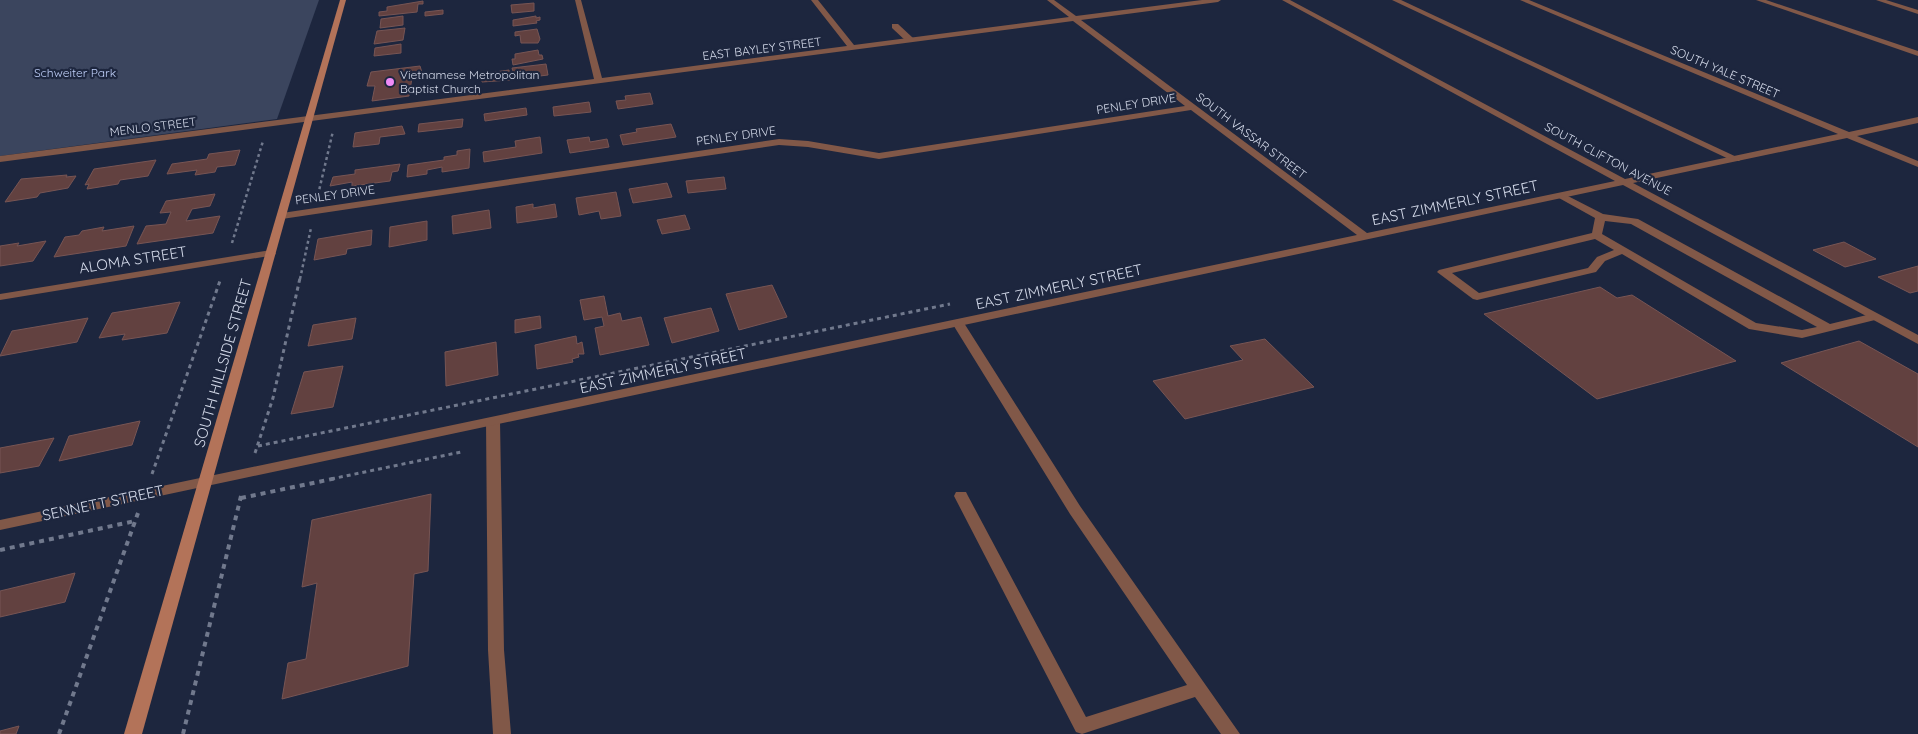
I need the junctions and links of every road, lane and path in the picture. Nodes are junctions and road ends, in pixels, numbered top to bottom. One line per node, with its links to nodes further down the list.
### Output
1 (343, 0): 19 (main road, SOUTH HILLSIDE STREET)
2 (578, 0): 17 (street)
3 (814, 0): 15 (street)
4 (1050, 0): 12 (street, SOUTH VASSAR STREET)
5 (1218, 0): 12 (street, EAST BAYLEY STREET)
6 (1285, 0): 27 (street, SOUTH CLIFTON AVENUE)
7 (1396, 0): 24 (street)
8 (1523, 0): 23 (street, SOUTH YALE STREET)
9 (1758, 0): 16 (street)
10 (1878, 0): 11 (street)
11 (1918, 12)
12 (1075, 19): 14 (street, EAST BAYLEY STREET); 18 (street, SOUTH VASSAR STREET)
13 (895, 26): 14 (street)
14 (910, 40): 15 (street, EAST BAYLEY STREET)
15 (852, 48): 17 (street, EAST BAYLEY STREET)
16 (1918, 54)
17 (599, 81): 19 (street, EAST BAYLEY STREET)
18 (1193, 107): 29 (street, PENLEY DRIVE); 33 (street, SOUTH VASSAR STREET)
19 (309, 119): 25 (street, MENLO STREET); 30 (main road, SOUTH HILLSIDE STREET)
20 (1918, 120): 23 (street, EAST ZIMMERLY STREET)
21 (335, 123): 29 (path)
22 (265, 134): 36 (path)
23 (1848, 135): 24 (street, EAST ZIMMERLY STREET); 26 (street, SOUTH YALE STREET)
24 (1736, 158): 27 (street, EAST ZIMMERLY STREET)
25 (0, 159)
26 (1918, 164)
27 (1625, 182): 28 (street, EAST ZIMMERLY STREET); 39 (street, SOUTH CLIFTON AVENUE)
28 (1562, 196): 31 (street); 33 (street, EAST ZIMMERLY STREET)
29 (315, 211): 30 (street, PENLEY DRIVE); 44 (path)
30 (282, 216): 35 (main road, SOUTH HILLSIDE STREET)
31 (1600, 217): 32 (street); 41 (street)
32 (1597, 235): 34 (street); 34 (street)
33 (1366, 237): 40 (street, EAST ZIMMERLY STREET)
34 (1623, 250): 41 (street)
35 (271, 253): 36 (street, ALOMA STREET); 47 (main road, SOUTH HILLSIDE STREET)
36 (226, 260): 37 (street, ALOMA STREET); 48 (path)
37 (0, 297)
38 (950, 304): 44 (path)
39 (1875, 317): 41 (street); 42 (street, SOUTH CLIFTON AVENUE)
40 (958, 323): 43 (street, EAST ZIMMERLY STREET); 54 (street)
41 (1828, 328)
42 (1918, 340)
43 (493, 421): 46 (street, EAST ZIMMERLY STREET); 58 (street)
44 (258, 446): 46 (path)
45 (461, 452): 50 (path)
46 (249, 472): 47 (street, EAST ZIMMERLY STREET); 50 (path)
47 (206, 481): 48 (street, SENNETT STREET); 56 (main road, SOUTH HILLSIDE STREET)
48 (145, 494): 51 (path); 52 (street, SENNETT STREET)
49 (961, 496): 54 (street)
50 (240, 498): 57 (path)
51 (135, 520): 53 (path); 55 (path)
52 (0, 525)
53 (0, 550)
54 (1198, 689): 59 (street)
55 (59, 734)
56 (133, 734)
57 (183, 734)
58 (502, 734)
59 (1231, 734)

